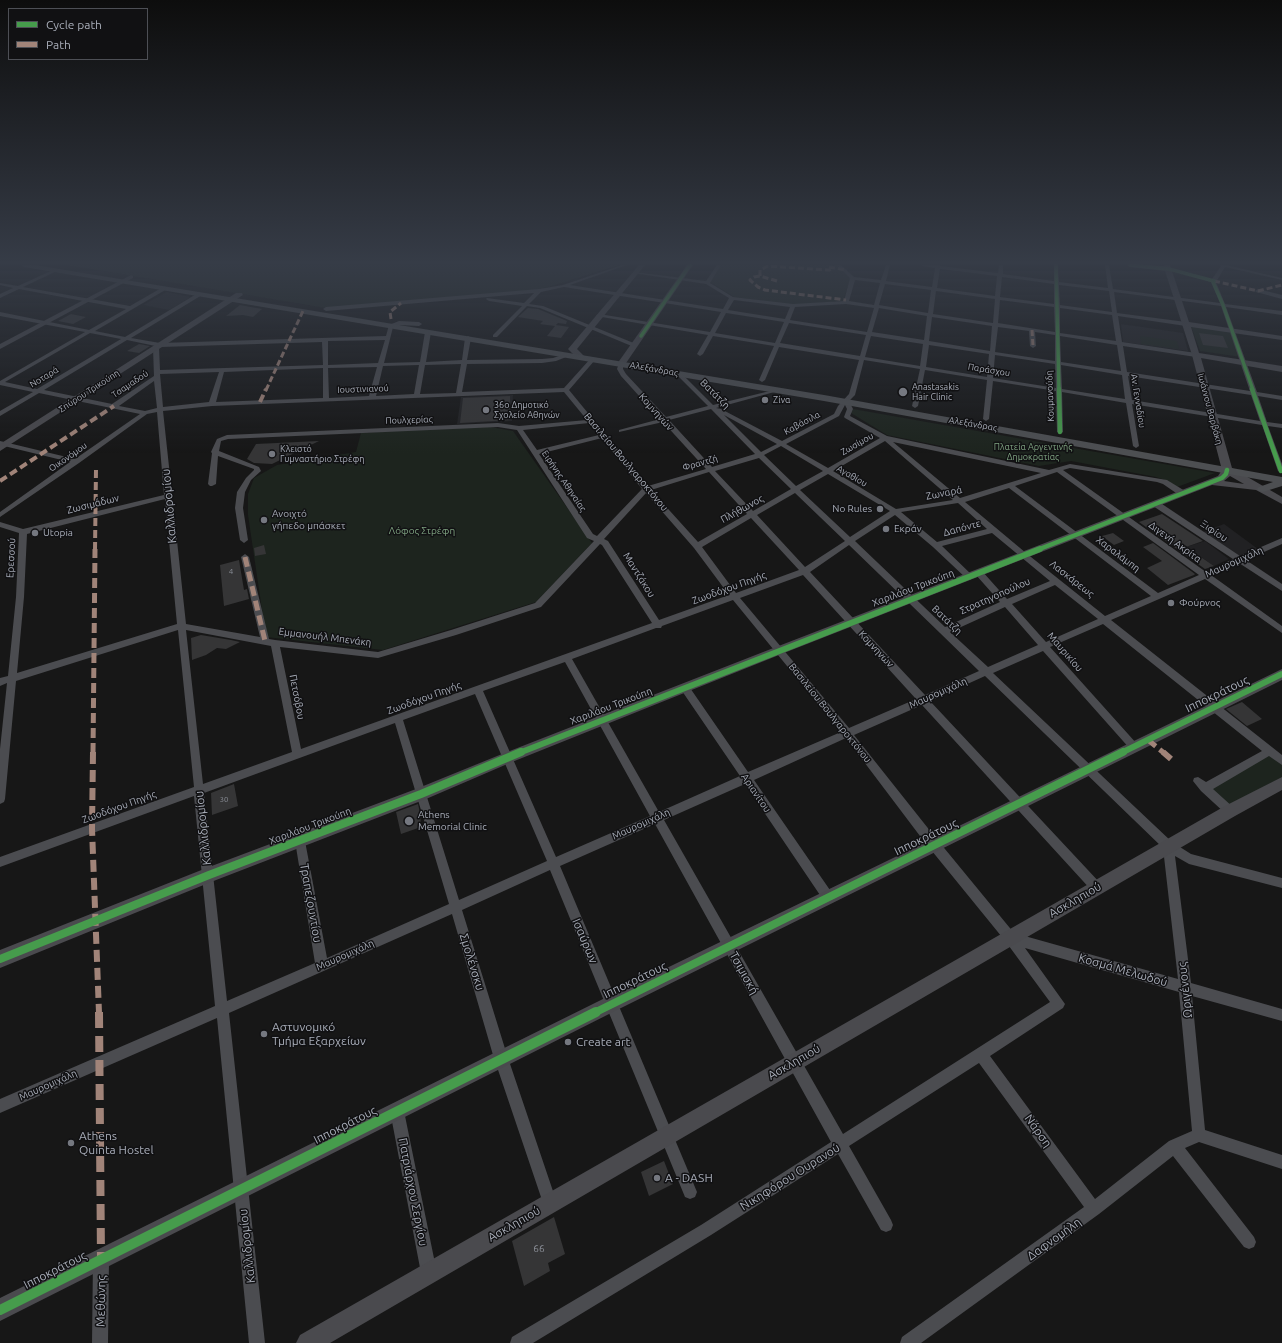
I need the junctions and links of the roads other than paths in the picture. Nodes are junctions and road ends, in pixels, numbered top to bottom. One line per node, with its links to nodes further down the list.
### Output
1 (37, 328): 45 (street)
2 (69, 328): 28 (street)
3 (97, 328): 28 (street)
4 (143, 328): 34 (street, Νοταρά)
5 (187, 328): 43 (street, Σπύρου Τρικούπη)
6 (390, 328): 35 (street)
7 (401, 328): 29 (main road, Αλεξάνδρας)
8 (442, 328): 33 (main road, Αλεξάνδρας)
9 (503, 328): 33 (street)
10 (590, 328): 46 (street)
11 (598, 328): 40 (street)
12 (646, 328): 40 (street)
13 (672, 328): 30 (street, Παράσχου)
14 (716, 328): 30 (street)
15 (783, 328): 42 (street)
16 (829, 328): 31 (street)
17 (871, 328): 31 (street)
18 (928, 328): 39 (street)
19 (995, 328): 47 (street)
20 (1015, 328): 26 (street)
21 (1058, 328): 32 (street, Κουμανούδη)
22 (1118, 328): 41 (street, Αν. Γενναδίου)
23 (1187, 328): 49 (street, Ιωάννου Βαρβάκη)
24 (1210, 328): 27 (street)
25 (1231, 328): 27 (street)
26 (1032, 330): 32 (street); 44 (street)
27 (1232, 331): 37 (street); 54 (street)
28 (90, 332): 34 (street); 69 (street)
29 (428, 332): 36 (main road, Αλεξάνδρας); 55 (street)
30 (712, 334): 42 (street, Παράσχου); 48 (street)
31 (869, 334): 39 (street); 51 (street)
32 (1058, 334): 41 (street); 56 (street, Κουμανούδη)
33 (495, 336): 46 (main road, Αλεξάνδρας)
34 (126, 338): 43 (street); 74 (street, Νοταρά)
35 (387, 338): 38 (street); 57 (street)
36 (468, 338): 46 (main road, Αλεξάνδρας); 53 (street)
37 (1282, 338)
38 (325, 340): 43 (street); 58 (street)
39 (925, 342): 47 (street); 60 (street)
40 (635, 343): 52 (street)
41 (1120, 344): 49 (street); 64 (street, Αν. Γενναδίου)
42 (776, 345): 51 (street, Παράσχου); 68 (street)
43 (158, 346): 65 (street, Καλλιδρομίου); 78 (street, Σπύρου Τρικούπη)
44 (1033, 346)
45 (0, 347)
46 (570, 352): 50 (main road, Αλεξάνδρας); 52 (main road, Αλεξάνδρας); 53 (street)
47 (992, 353): 56 (street); 67 (street)
48 (700, 354)
49 (1196, 355): 54 (street); 70 (street, Ιωάννου Βαρβάκη)
50 (593, 359): 52 (main road, Αλεξάνδρας); 71 (street)
51 (862, 359): 60 (street, Παράσχου); 81 (street)
52 (623, 361): 59 (main road, Αλεξάνδρας); 66 (street); 68 (main road, Αλεξάνδρας)
53 (464, 362): 55 (street); 75 (street)
54 (1243, 362): 61 (street); 76 (street)
55 (423, 363): 57 (street); 77 (street)
56 (1058, 363): 64 (street); 73 (street, Κουμανούδη)
57 (380, 365): 58 (street); 79 (street)
58 (326, 367): 62 (street); 82 (street)
59 (642, 367): 63 (main road, Αλεξάνδρας); 66 (street)
60 (923, 368): 67 (street, Παράσχου); 86 (street)
61 (1282, 368)
62 (222, 370): 65 (street); 84 (street)
63 (678, 373): 72 (main road, Αλεξάνδρας); 87 (street, Βατάτζη)
64 (1125, 373): 70 (street); 83 (street, Αν. Γενναδίου)
65 (157, 375): 85 (street, Τσαμαδού); 88 (street, Καλλιδρομίου)
66 (623, 375): 95 (street, Κομνηνών)
67 (990, 379): 73 (street, Παράσχου); 94 (street)
68 (762, 380): 81 (main road, Αλεξάνδρας)
69 (0, 383): 74 (street)
70 (1204, 386): 76 (street); 92 (street, Ιωάννου Βαρβάκη)
71 (566, 390): 75 (street, Ιουστινιανού); 96 (street, Βασιλείου Βουλγαροκτόνου)
72 (776, 390): 81 (main road, Αλεξάνδρας); 87 (street)
73 (1059, 390): 83 (street, Παράσχου); 101 (street, Κουμανούδη)
74 (39, 391): 78 (street); 90 (street, Νοταρά)
75 (460, 394): 77 (street, Ιουστινιανού)
76 (1254, 394): 80 (street); 97 (street)
77 (417, 396): 79 (street, Ιουστινιανού)
78 (77, 398): 85 (street); 105 (street, Σπύρου Τρικούπη)
79 (372, 398): 82 (street, Ιουστινιανού)
80 (1282, 398)
81 (849, 399): 86 (main road, Αλεξάνδρας); 91 (street, Καβάσιλα); 93 (street); 111 (main road, Αλεξάνδρας)
82 (326, 400): 84 (street, Ιουστινιανού)
83 (1129, 401): 92 (street, Παράσχου); 106 (street, Αν. Γενναδίου)
84 (212, 404): 88 (street, Ιουστινιανού)
85 (114, 406): 89 (street)
86 (915, 406): 94 (main road, Αλεξάνδρας)
87 (713, 407): 95 (street); 104 (street, Αγαθίου); 109 (street, Βατάτζη)
88 (161, 409): 89 (street); 124 (street, Καλλιδρομίου)
89 (145, 413): 110 (street, Οικονόμου)
90 (0, 414)
91 (837, 415): 93 (street, Λασκάρεως); 104 (street, Καβάσιλα)
92 (1212, 415): 97 (street, Παράσχου); 111 (street, Ιωάννου Βαρβάκη)
93 (847, 417): 103 (street, Λασκάρεως)
94 (986, 419): 101 (main road, Αλεξάνδρας)
95 (664, 420): 100 (street); 113 (street, Κομνηνών)
96 (592, 421): 99 (street, Πουλχερίας); 102 (street, Βασιλείου Βουλγαροκτόνου)
97 (1264, 424): 98 (street, Παράσχου); 116 (street)
98 (1282, 426)
99 (519, 428): 107 (street, Πουλχερίας); 108 (street, Ειρήνης Αθηναίας)
100 (621, 431)
101 (1060, 432): 106 (main road, Αλεξάνδρας)
102 (604, 436): 108 (street); 120 (street, Βασιλείου Βουλγαροκτόνου)
103 (886, 438): 114 (street, Ζωσίμου); 115 (street); 125 (street, Λασκάρεως)
104 (782, 444): 109 (street, Καβάσιλα); 114 (street, Αγαθίου)
105 (2, 445): 110 (street)
106 (1136, 446): 111 (main road, Αλεξάνδρας)
107 (214, 452): 118 (street); 137 (street)
108 (535, 453): 136 (street, Ειρήνης Αθηναίας)
109 (760, 455): 113 (street, Φραντζή); 122 (street, Βατάτζη)
110 (76, 462): 130 (street, Οικονόμου)
111 (1226, 466): 116 (main road, Αλεξάνδρας); 117 (street, Χαριλάου Τρικούπη); 121 (street)
112 (1057, 469): 115 (street, Ζωναρά); 123 (street, Ζωναρά); 131 (street, Διγενή Ακρίτα)
113 (710, 470): 120 (street, Φραντζή); 129 (street, Κομνηνών)
114 (827, 472): 122 (street, Ζωσίμου); 128 (street, Αγαθίου)
115 (1048, 472): 119 (street, Ζωναρά)
116 (1282, 476): 121 (main road)
117 (1210, 482): 121 (street); 123 (street, Χαριλάου Τρικούπη)
118 (212, 484)
119 (1010, 485): 125 (street, Ζωναρά); 135 (street, Χαραλάμπη)
120 (646, 489): 136 (street, Εμμανουήλ Μπενάκη); 141 (street, Βασιλείου Βουλγαροκτόνου)
121 (1263, 489): 126 (street)
122 (796, 490): 129 (street, Πλήθωνος); 138 (street, Βατάτζη)
123 (1182, 493): 127 (street, Χαριλάου Τρικούπη)
124 (168, 496): 134 (street, Ζωσιμάδων); 156 (street, Καλλιδρομίου)
125 (959, 501): 128 (street, Ζωναρά); 133 (street, Λασκάρεως)
126 (1282, 501)
127 (1156, 504): 131 (street, Χαριλάου Τρικούπη); 144 (street, Ξιφίου)
128 (895, 511): 138 (street, Ζωναρά); 140 (street, Αγαθίου)
129 (753, 514): 141 (street, Πλήθωνος); 145 (street, Κομνηνών)
130 (0, 515)
131 (1123, 516): 135 (street, Χαριλάου Τρικούπη); 147 (street, Διγενή Ακρίτα)
132 (0, 524): 134 (street)
133 (992, 530): 140 (street, Δαπόντε); 142 (street, Λασκάρεως)
134 (23, 532): 167 (street, Ερεσσού)
135 (1076, 535): 142 (street, Χαριλάου Τρικούπη); 150 (street, Χαραλάμπη)
136 (598, 539): 157 (street, Μαντζάκου); 161 (street, Εμμανουήλ Μπενάκη)
137 (244, 540)
138 (849, 541): 145 (street, Ζωοδόχου Πηγής); 152 (street, Βατάτζη)
139 (1282, 541): 144 (street, Μαυρομιχάλη)
140 (936, 545): 146 (street, Αγαθίου)
141 (697, 546): 151 (street, Βασιλείου Βουλγαροκτόνου)
142 (1023, 555): 146 (street, Χαριλάου Τρικούπη); 148 (street, Λασκάρεως)
143 (245, 557): 160 (street)
144 (1239, 560): 147 (street, Μαυρομιχάλη); 149 (street, Ξιφίου)
145 (805, 571): 151 (street, Ζωοδόχου Πηγής); 155 (street, Κομνηνών)
146 (975, 575): 152 (street, Χαριλάου Τρικούπη); 153 (street, Μαυρικίου)
147 (1205, 575): 150 (street, Μαυρομιχάλη); 158 (street, Διγενή Ακρίτα)
148 (1056, 581): 153 (street, Στρατηγοπούλου); 154 (street, Λασκάρεως)
149 (1282, 588)
150 (1157, 596): 154 (street, Μαυρομιχάλη)
151 (735, 597): 157 (street, Ζωοδόχου Πηγής); 163 (street, Βασιλείου Βουλγαροκτόνου)
152 (910, 600): 155 (street, Χαριλάου Τρικούπη); 159 (street, Βατάτζη)
153 (1007, 603): 159 (street, Στρατηγοπούλου); 162 (street, Μαυρικίου)
154 (1105, 619): 162 (street, Μαυρομιχάλη); 172 (street, Λασκάρεως)
155 (851, 623): 163 (street, Χαριλάου Τρικούπη); 171 (street, Κομνηνών)
156 (181, 626): 160 (street, Εμμανουήλ Μπενάκη); 167 (street, Εμμανουήλ Μπενάκη); 184 (street, Καλλιδρομίου)
157 (658, 626): 164 (street, Ζωοδόχου Πηγής)
158 (1282, 630)
159 (944, 631): 165 (street, Βατάτζη)
160 (265, 641): 161 (street, Εμμανουήλ Μπενάκη)
161 (275, 642): 178 (street, Πετσόβου)
162 (1044, 646): 165 (street, Μαυρομιχάλη); 176 (street, Μαυρικίου)
163 (780, 650): 169 (street, Χαριλάου Τρικούπη); 175 (street, Βασιλείου Βουλγαροκτόνου)
164 (567, 658): 170 (street, Ζωοδόχου Πηγής); 174 (street, Τσιμισκή)
165 (986, 672): 171 (street, Μαυρομιχάλη); 181 (street, Βατάτζη)
166 (1282, 674): 172 (street, Ιπποκράτους)
167 (11, 678): 168 (street, Εμμανουήλ Μπενάκη); 186 (street, Ερεσσού)
168 (0, 682)
169 (685, 688): 174 (street, Χαριλάου Τρικούπη); 182 (street, Αριανίτου)
170 (478, 690): 173 (street, Ζωοδόχου Πηγής); 179 (street, Ισαύρων)
171 (922, 700): 175 (street, Μαυρομιχάλη); 187 (street, Κομνηνών)
172 (1214, 707): 176 (street, Ιπποκράτους); 177 (street, Λασκάρεως)
173 (398, 719): 178 (street, Ζωοδόχου Πηγής); 185 (street, Σμολένσκυ)
174 (602, 720): 179 (street, Χαριλάου Τρικούπη); 189 (street, Τσιμισκή)
175 (847, 733): 182 (street, Μαυρομιχάλη); 191 (street, Βασιλείου Βουλγαροκτόνου)
176 (1134, 747): 181 (street, Ιπποκράτους)
177 (1270, 751): 180 (street, Λασκάρεως); 188 (street)
178 (297, 755): 184 (street, Ζωοδόχου Πηγής)
179 (507, 758): 185 (street, Χαριλάου Τρικούπη); 194 (street, Ισαύρων)
180 (1282, 761)
181 (1088, 769): 187 (street, Ιπποκράτους); 192 (street, Βατάτζη)
182 (746, 778): 189 (street, Μαυρομιχάλη); 198 (street, Αριανίτου)
183 (1282, 784): 188 (street, Ασκληπιού)
184 (199, 790): 193 (street, Ζωοδόχου Πηγής); 195 (street, Καλλιδρομίου)
185 (421, 794): 190 (street, Χαριλάου Τρικούπη); 199 (street, Σμολένσκυ)
186 (0, 799)
187 (1019, 803): 191 (street, Ιπποκράτους); 197 (street, Κομνηνών)
188 (1230, 811): 192 (street, Ασκληπιού)
189 (656, 817): 194 (street, Μαυρομιχάλη); 201 (street, Τσιμισκή)
190 (300, 841): 195 (street, Χαριλάου Τρικούπη); 203 (street, Τραπεζουντίου)
191 (934, 845): 198 (street, Ιπποκράτους); 200 (street, Βασιλείου Βουλγαροκτόνου)
192 (1168, 846): 196 (street, Βατάτζη); 197 (street, Ασκληπιού); 204 (street, Ωριγένους)
193 (0, 862)
194 (553, 863): 199 (street, Μαυρομιχάλη); 205 (street, Ισαύρων)
195 (209, 875): 202 (street, Χαριλάου Τρικούπη); 207 (street, Καλλιδρομίου)
196 (1282, 882)
197 (1097, 888): 200 (street, Ασκληπιού)
198 (828, 897): 201 (street, Ιπποκράτους)
199 (455, 906): 203 (street, Μαυρομιχάλη); 210 (street, Σμολένσκυ)
200 (1010, 938): 204 (street, Κοσμά Μελωδού); 206 (street, Βασιλείου Βουλγαροκτόνου); 211 (street, Ασκληπιού)
201 (729, 946): 205 (street, Ιπποκράτους); 211 (street, Τσιμισκή)
202 (0, 959)
203 (322, 966): 207 (street, Μαυρομιχάλη)
204 (1184, 988): 208 (street, Κοσμά Μελωδού); 214 (street, Ωριγένους)
205 (611, 1004): 210 (street, Ιπποκράτους); 215 (street, Ισαύρων)
206 (1059, 1004): 209 (street, Νικηφόρου Ουρανού)
207 (222, 1008): 212 (street, Μαυρομιχάλη); 219 (street, Καλλιδρομίου)
208 (1282, 1015)
209 (981, 1054): 216 (street, Νικηφόρου Ουρανού); 222 (street, Νάρση)
210 (502, 1059): 213 (street, Ιπποκράτους); 221 (street, Σμολένσκυ)
211 (794, 1063): 215 (street, Ασκληπιού); 216 (street, Τσιμισκή)
212 (0, 1106)
213 (397, 1111): 219 (street, Ιπποκράτους); 226 (street, Πατριάρχου Σεργίου)
214 (1199, 1135): 217 (street, Δαφνομήλη); 218 (street)
215 (666, 1136): 220 (street, Ισαύρων); 221 (street, Ασκληπιού)
216 (840, 1146): 223 (street, Τσιμισκή); 231 (street, Νικηφόρου Ουρανού)
217 (1174, 1146): 222 (street, Δαφνομήλη); 224 (street)
218 (1282, 1162)
219 (241, 1189): 225 (street, Ιπποκράτους); 229 (street, Καλλιδρομίου)
220 (690, 1192)
221 (550, 1203): 226 (street, Ασκληπιού)
222 (1094, 1209): 232 (street, Δαφνομήλη)
223 (886, 1225)
224 (1250, 1242)
225 (101, 1259): 227 (street, Ιπποκράτους); 228 (street, Μεθώνης)
226 (429, 1273): 230 (street, Ασκληπιού)
227 (0, 1310)
228 (100, 1343)
229 (258, 1343)
230 (308, 1343)
231 (518, 1343)
232 (908, 1343)

